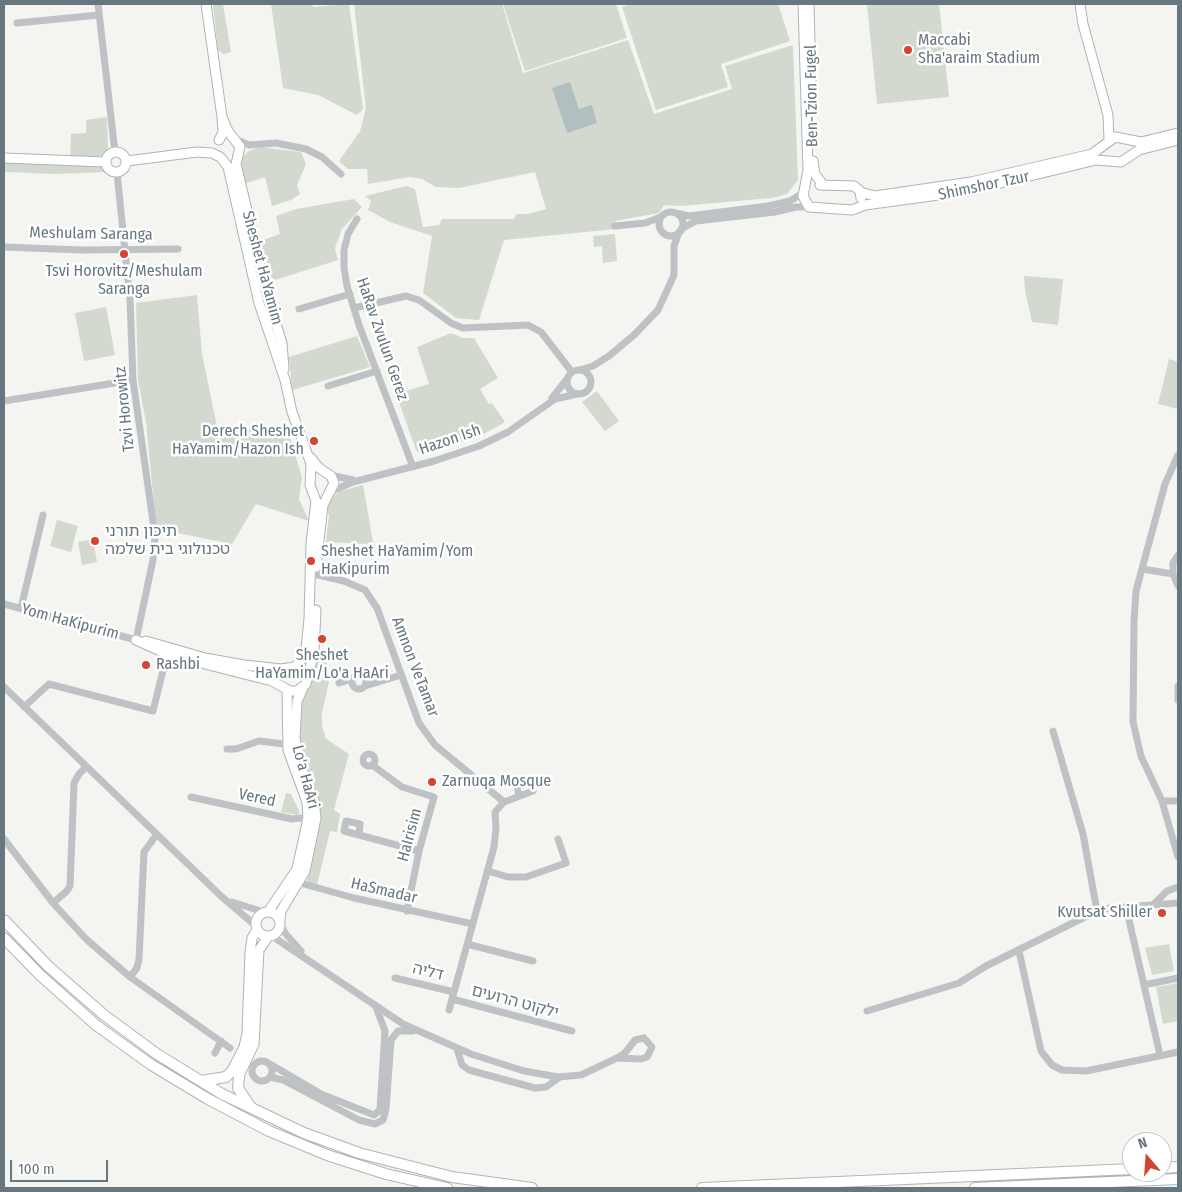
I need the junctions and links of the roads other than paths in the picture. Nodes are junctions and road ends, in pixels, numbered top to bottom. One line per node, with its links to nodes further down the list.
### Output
1 (98, 4): 6 (street)
2 (206, 4): 9 (street)
3 (803, 4): 29 (street, Ben-Tzion Fugel)
4 (809, 4): 28 (street, Ben-Tzion Fugel)
5 (1080, 4): 8 (street)
6 (99, 15): 7 (street); 17 (street)
7 (18, 23)
8 (1108, 115): 11 (street); 14 (street)
9 (222, 117): 12 (street); 15 (street)
10 (1178, 133): 11 (street)
11 (1124, 138): 14 (street); 20 (street)
12 (235, 139): 15 (street); 16 (street); 19 (street)
13 (1178, 140): 20 (street)
14 (1108, 141): 23 (street); 30 (street, Shimshor Tzur)
15 (218, 142): 18 (street); 22 (street)
16 (254, 145): 19 (street); 27 (street)
17 (115, 152): 24 (street); 25 (street)
18 (187, 153): 22 (street); 24 (street)
19 (238, 155): 22 (street); 52 (street, Sheshet HaYamim)
20 (1128, 157): 23 (street)
21 (4, 158): 25 (street)
22 (221, 158): 52 (street, Sheshet HaYamim)
23 (1111, 160): 32 (street, Shimshor Tzur)
24 (127, 161): 26 (street)
25 (106, 162): 26 (street)
26 (117, 173): 41 (street, Tzvi Horowitz)
27 (341, 174)
28 (824, 185): 29 (street, Shimshor Tzur); 30 (street, Shimshor Tzur)
29 (804, 190): 31 (street); 33 (street)
30 (860, 192): 32 (street)
31 (809, 207): 32 (street, Shimshor Tzur); 38 (street)
32 (856, 208)
33 (676, 213): 34 (street); 38 (street)
34 (663, 215): 36 (street); 39 (street)
35 (357, 220): 44 (street, HaRav Zvulun Gerez)
36 (645, 224): 37 (street); 39 (street)
37 (615, 226)
38 (680, 231): 39 (street); 43 (street)
39 (662, 232): 43 (street)
40 (4, 247): 41 (street, Meshulam Saranga)
41 (125, 249): 42 (street, Meshulam Saranga); 51 (street, Tzvi Horowitz)
42 (178, 249)
43 (674, 253): 47 (street)
44 (350, 294): 45 (street, HaRav Zvulun Gerez); 46 (street)
45 (354, 308): 49 (street, HaRav Zvulun Gerez); 50 (street)
46 (299, 309)
47 (606, 359): 48 (street); 53 (street)
48 (580, 370): 50 (street); 53 (street)
49 (377, 371): 54 (street); 60 (street, HaRav Zvulun Gerez)
50 (570, 376): 55 (street); 57 (street, Hazon Ish)
51 (133, 380): 56 (street); 74 (street, Tzvi Horowitz)
52 (285, 380): 58 (street, Sheshet HaYamim)
53 (591, 382): 55 (street)
54 (328, 386)
55 (577, 394): 57 (street, Hazon Ish)
56 (4, 401)
57 (539, 410): 60 (street, Hazon Ish)
58 (309, 455): 61 (street, Sheshet HaYamim); 63 (street, Sheshet HaYamim)
59 (1178, 455): 68 (street)
60 (413, 467): 62 (street, Hazon Ish)
61 (328, 473): 62 (street, Hazon Ish); 63 (street); 65 (street)
62 (364, 479): 65 (street, Hazon Ish)
63 (310, 480): 64 (street)
64 (313, 492): 65 (street); 69 (street)
65 (329, 492): 69 (street)
66 (42, 516): 73 (street)
67 (1178, 555): 70 (street)
68 (1142, 569): 70 (street); 95 (street)
69 (313, 573): 76 (street); 77 (street, Amnon VeTamar); 79 (street)
70 (1173, 574): 71 (street)
71 (1178, 586)
72 (4, 604): 73 (street, Yom HaKipurim)
73 (21, 608): 74 (street, Yom HaKipurim)
74 (136, 640): 75 (street, Yom HaKipurim); 76 (street, Yom HaKipurim)
75 (167, 654): 82 (street, Yom HaKipurim); 84 (street)
76 (291, 668): 79 (street); 82 (street)
77 (402, 675): 78 (street); 96 (street, Amnon VeTamar)
78 (339, 683)
79 (305, 684): 82 (street); 86 (street, Lo'a HaAri)
80 (1178, 686): 83 (street)
81 (4, 687): 84 (street)
82 (285, 688): 86 (street, Lo'a HaAri)
83 (1178, 700)
84 (24, 707): 89 (street)
85 (1053, 731): 113 (street)
86 (292, 745): 87 (street); 97 (street, Lo'a HaAri)
87 (227, 749)
88 (372, 765): 102 (street, HaIrisim)
89 (86, 767): 98 (street); 109 (street)
90 (515, 779): 92 (street)
91 (533, 791): 92 (street)
92 (519, 795): 96 (street)
93 (192, 797): 97 (street, Vered)
94 (1178, 800): 95 (street)
95 (1162, 801): 103 (street)
96 (504, 802): 104 (street)
97 (312, 816): 105 (street, Lo'a HaAri)
98 (157, 834): 107 (street); 125 (street)
99 (359, 835): 102 (street)
100 (4, 839): 109 (street)
101 (558, 839): 104 (street)
102 (419, 851): 112 (street, HaIrisim)
103 (1178, 857)
104 (488, 871): 117 (street)
105 (294, 882): 112 (street, HaSmadar); 114 (street, Lo'a HaAri); 116 (street, Lo'a HaAri)
106 (1178, 886): 110 (street)
107 (222, 897): 114 (street); 118 (street)
108 (1178, 902): 110 (street)
109 (53, 904): 125 (street)
110 (1152, 905): 111 (street)
111 (1126, 907): 113 (street); 128 (street)
112 (407, 910): 117 (street, HaSmadar)
113 (1097, 911): 122 (street)
114 (266, 912): 116 (street); 118 (street)
115 (4, 920): 146 (main road)
116 (280, 922): 119 (street); 123 (street)
117 (473, 924): 121 (street)
118 (256, 928): 119 (street); 143 (street)
119 (270, 936): 123 (street); 143 (street)
120 (4, 938): 150 (main road)
121 (467, 944): 124 (street); 129 (street)
122 (1019, 951): 132 (street); 140 (street)
123 (306, 957): 130 (street)
124 (533, 961)
125 (130, 977): 135 (street)
126 (396, 978): 129 (street, דליה)
127 (1178, 978): 128 (street)
128 (1144, 985): 140 (street)
129 (453, 995): 131 (street); 134 (street, ילקוט הרועים)
130 (376, 1007): 133 (street); 142 (street)
131 (449, 1010)
132 (867, 1011)
133 (415, 1030): 137 (street); 145 (street)
134 (572, 1031)
135 (221, 1041): 136 (street); 139 (street)
136 (230, 1048)
137 (457, 1049): 144 (street); 144 (street)
138 (1178, 1052): 140 (street)
139 (215, 1053)
140 (1160, 1055)
141 (617, 1058): 141 (street); 144 (street)
142 (270, 1064): 145 (street); 145 (street)
143 (235, 1074): 146 (main road); 147 (main road)
144 (560, 1076)
145 (270, 1077)
146 (201, 1081): 147 (main road)
147 (252, 1109): 151 (main road)
148 (1122, 1169): 152 (main road)
149 (1178, 1179): 153 (main road)
150 (447, 1188)
151 (532, 1188)
152 (702, 1188)
153 (975, 1188)

